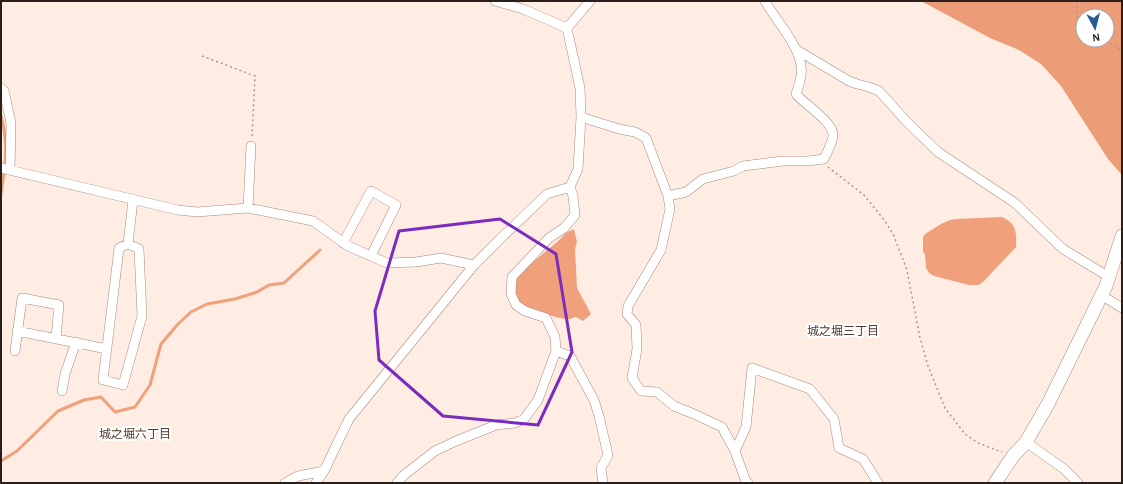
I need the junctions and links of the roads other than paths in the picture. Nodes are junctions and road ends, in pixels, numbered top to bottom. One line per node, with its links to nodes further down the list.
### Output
1 (495, 1): 4 (street)
2 (765, 1): 5 (street)
3 (586, 3): 4 (street)
4 (568, 28): 7 (street)
5 (797, 50): 11 (street); 19 (street)
6 (1, 88): 9 (street)
7 (581, 117): 10 (street); 11 (street)
8 (251, 146): 13 (street)
9 (5, 169): 12 (street)
10 (570, 187): 18 (street); 27 (street)
11 (668, 196): 30 (street)
12 (133, 200): 13 (street); 16 (street)
13 (248, 208): 15 (street)
14 (1122, 236): 19 (street)
15 (343, 243): 17 (street); 17 (street)
16 (128, 244): 25 (street); 25 (street)
17 (371, 256): 18 (street)
18 (474, 265): 31 (street)
19 (1109, 277): 20 (street)
20 (1101, 295): 21 (street); 29 (street)
21 (1122, 308)
22 (17, 330): 23 (street); 23 (street); 26 (street)
23 (56, 338): 24 (street)
24 (76, 342): 25 (street); 28 (street)
25 (107, 349)
26 (15, 351)
27 (556, 351): 34 (street); 35 (street)
28 (62, 391)
29 (1026, 442): 38 (street); 39 (street)
30 (735, 451): 36 (street); 37 (street)
31 (324, 471): 32 (street); 33 (street)
32 (285, 483)
33 (316, 483)
34 (397, 483)
35 (603, 483)
36 (748, 483)
37 (878, 483)
38 (995, 483)
39 (1078, 483)

